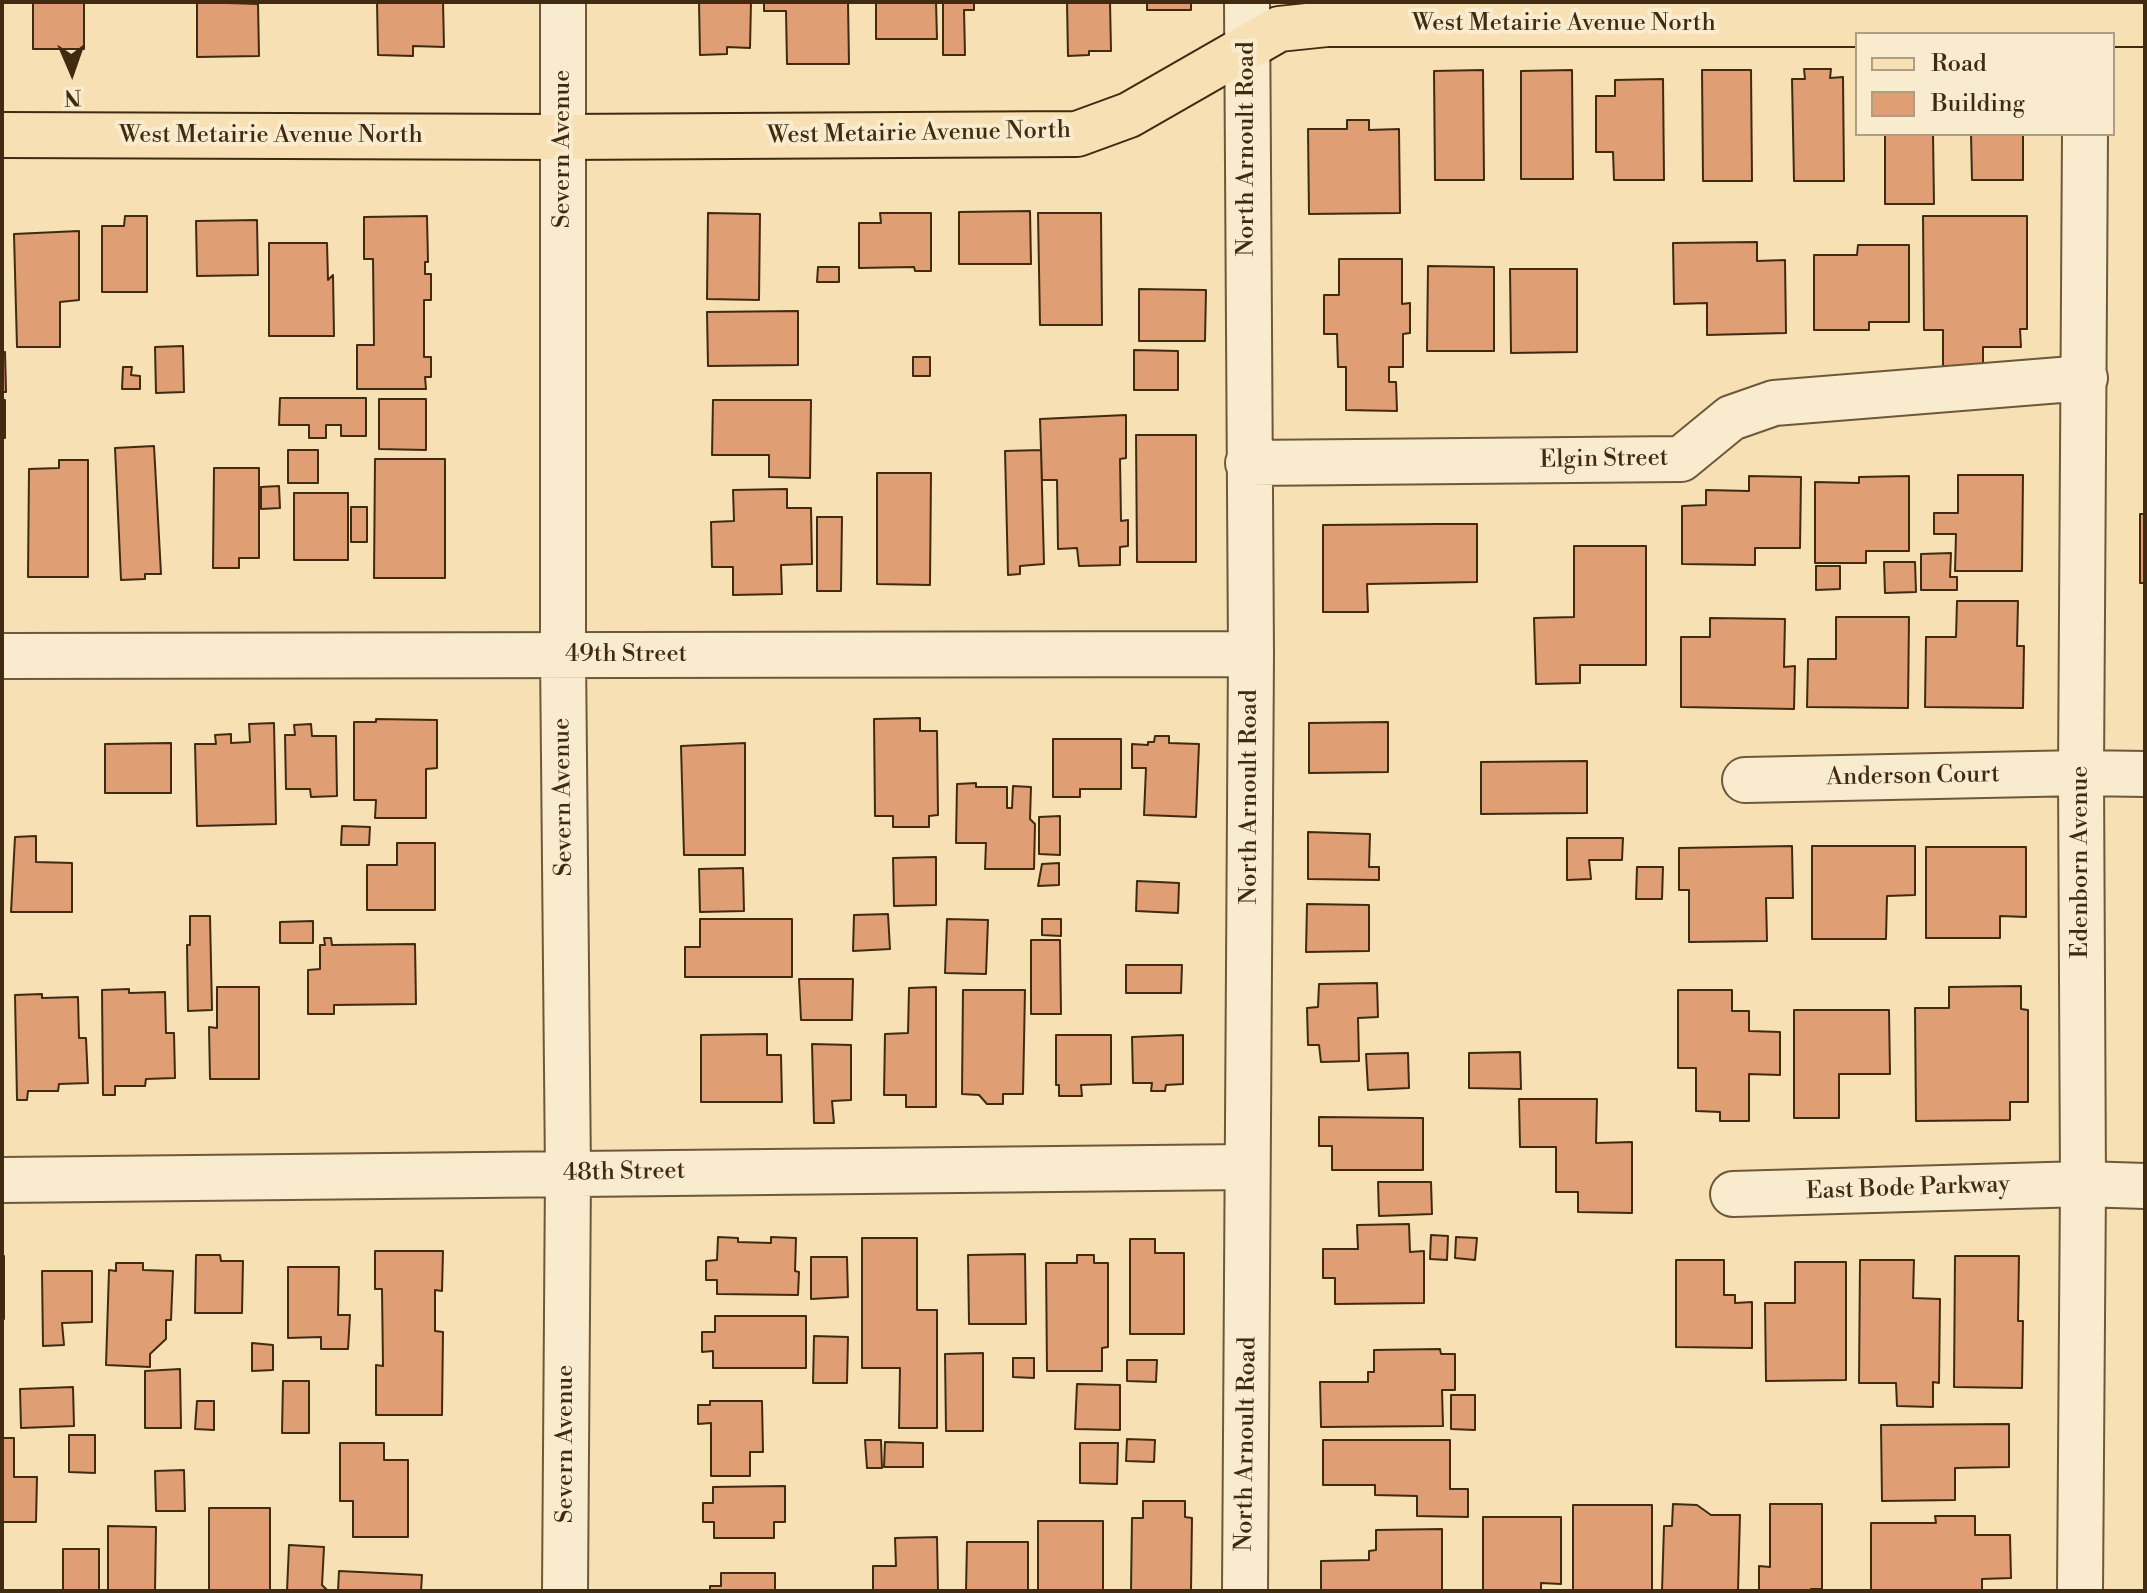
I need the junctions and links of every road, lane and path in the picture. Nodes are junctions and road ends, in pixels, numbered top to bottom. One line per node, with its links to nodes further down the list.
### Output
1 (563, 2): 8 (street, Severn Avenue)
2 (1247, 2): 5 (street, North Arnoult Road)
3 (2085, 20): 4 (main road, West Metairie Avenue North); 5 (main road, West Metairie Avenue North)
4 (2145, 24)
5 (1247, 46): 8 (main road, West Metairie Avenue North); 10 (street, North Arnoult Road)
6 (2, 135): 8 (main road, West Metairie Avenue North)
7 (2085, 136): 9 (street, Edenborn Avenue)
8 (562, 137): 12 (street, Severn Avenue)
9 (2085, 378): 10 (street, Elgin Street); 14 (street, Edenborn Avenue)
10 (1248, 463): 11 (street, North Arnoult Road)
11 (1251, 654): 12 (street, 49th Street); 17 (street, North Arnoult Road)
12 (563, 655): 13 (street, 49th Street); 18 (street, Severn Avenue)
13 (2, 656)
14 (2081, 773): 15 (street, Anderson Court); 16 (street, Anderson Court); 20 (street, Edenborn Avenue)
15 (2145, 774)
16 (1745, 780)
17 (1247, 1167): 18 (street, 48th Street); 24 (street, North Arnoult Road)
18 (568, 1173): 19 (street, 48th Street); 23 (street, Severn Avenue)
19 (2, 1180)
20 (2083, 1184): 21 (street, East Bode Parkway); 22 (street, East Bode Parkway); 25 (street, Edenborn Avenue)
21 (2145, 1186)
22 (1733, 1194)
23 (565, 1591)
24 (1245, 1591)
25 (2080, 1591)

